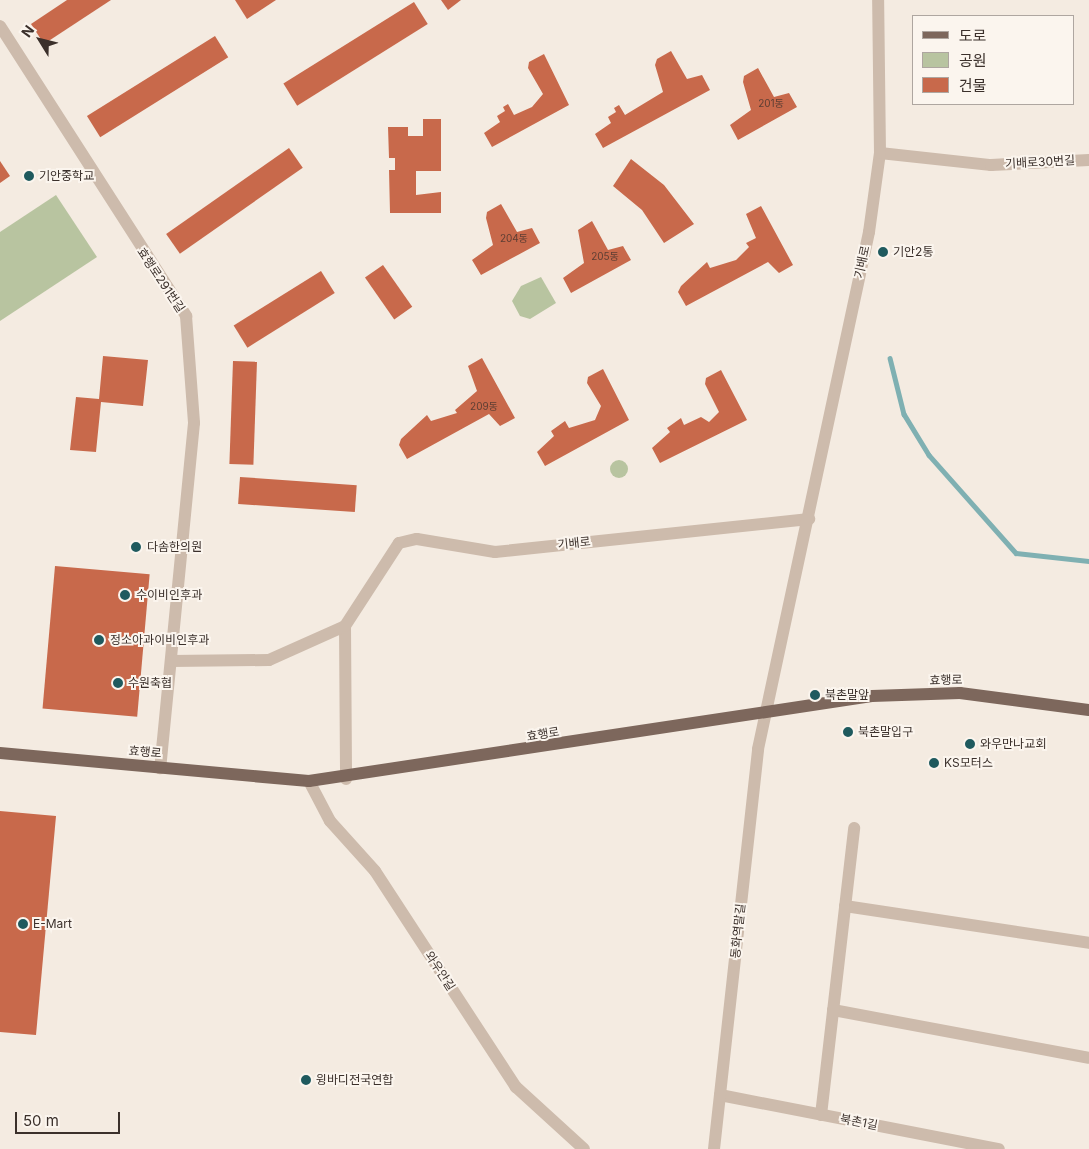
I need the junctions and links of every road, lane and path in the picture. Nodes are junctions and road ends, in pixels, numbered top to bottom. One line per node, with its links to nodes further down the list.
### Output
1 (878, 0): 3 (street, 기배로)
2 (0, 26): 7 (street, 효행로291번길)
3 (880, 152): 4 (street, 기배로30번길); 5 (street, 기배로)
4 (1089, 160)
5 (810, 519): 6 (street, 기배로); 9 (street, 기배로)
6 (345, 626): 7 (street); 12 (street)
7 (171, 661): 11 (street, 효행로291번길)
8 (1089, 710): 9 (main road, 효행로)
9 (764, 713): 12 (main road, 효행로); 19 (street, 동화역말길)
10 (0, 754): 11 (main road, 효행로)
11 (160, 768): 13 (main road, 효행로)
12 (346, 779): 13 (main road, 효행로)
13 (309, 781): 21 (street, 와우안길)
14 (854, 828): 15 (street)
15 (845, 906): 16 (street); 17 (street)
16 (1089, 943)
17 (833, 1010): 18 (street); 20 (street)
18 (1089, 1058)
19 (720, 1095): 20 (street, 북촌1길); 22 (street, 동화역말길)
20 (821, 1115): 23 (street, 북촌1길)
21 (584, 1149)
22 (714, 1149)
23 (999, 1149)

